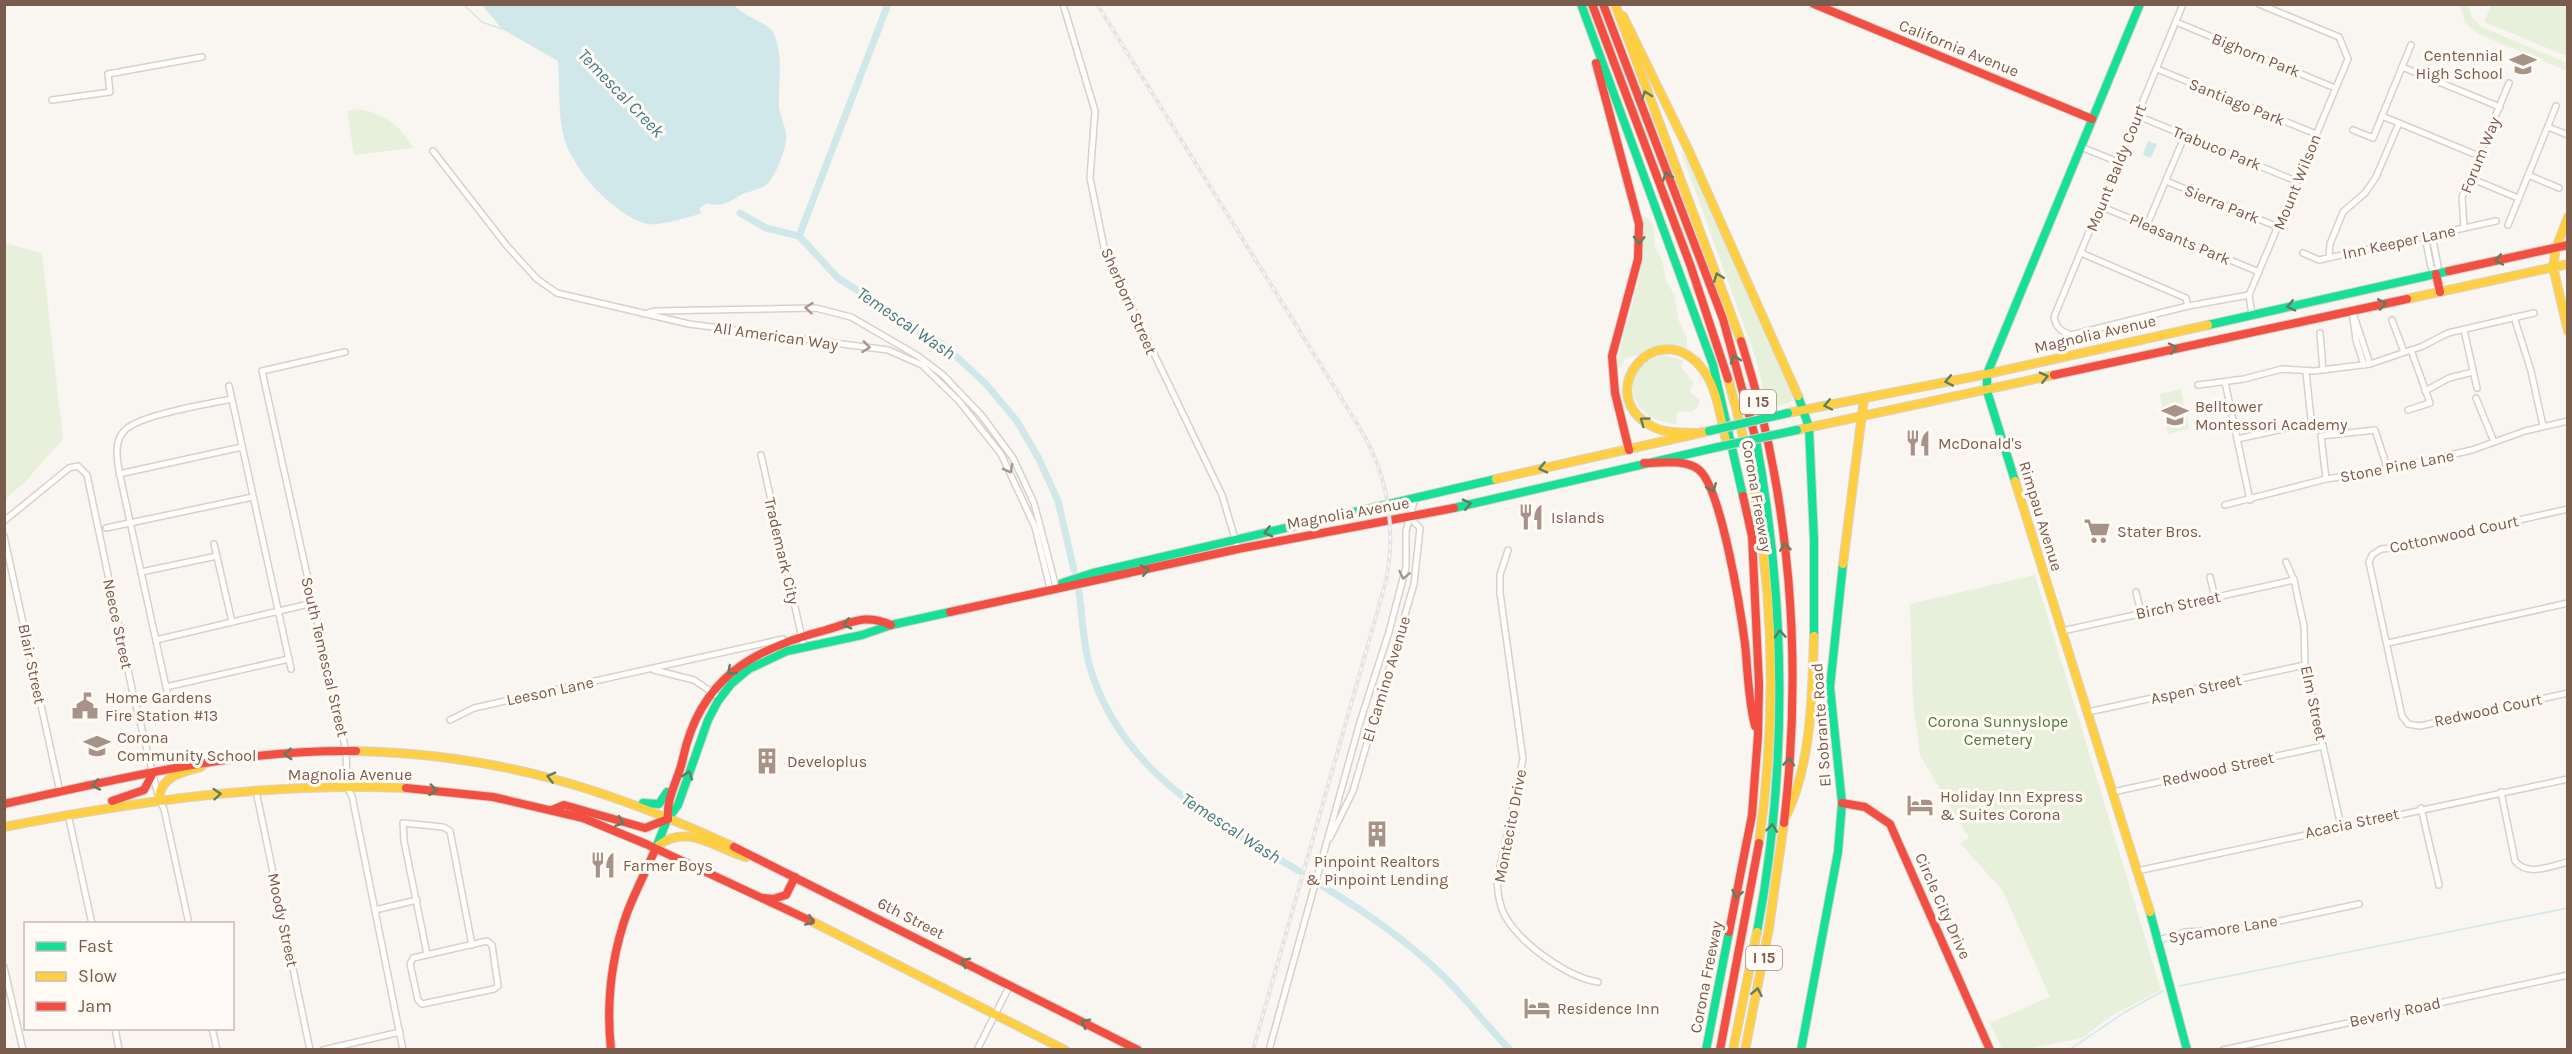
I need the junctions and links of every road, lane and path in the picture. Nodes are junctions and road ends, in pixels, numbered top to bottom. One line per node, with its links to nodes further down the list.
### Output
1 (1063, 4): 118 (street, Sherborn Street)
2 (1581, 4): 11 (main road, Corona Freeway / I 15)
3 (1592, 4): 184 (main road)
4 (1603, 4): 186 (main road, one-way to 4)
5 (1615, 4): 89 (main road); 175 (main road, Corona Freeway / I 15, one-way to 5)
6 (1814, 4): 23 (main road, California Avenue)
7 (2140, 4): 23 (main road, Rimpau Avenue)
8 (2183, 4): 10 (street, Mount Baldy Court)
9 (2259, 4): 17 (street, Mount Wilson)
10 (2176, 22): 15 (street, Mount Baldy Court); 17 (street, Bighorn Park)
11 (1592, 40): 101 (main road, one-way to 101); 107 (main road, Corona Freeway / I 15)
12 (2411, 45): 14 (street)
13 (202, 57): 18 (street)
14 (2402, 67): 20 (street); 22 (street)
15 (2157, 69): 21 (street, Mount Baldy Court); 28 (street, Santiago Park)
16 (2510, 83): 20 (street, Forum Way)
17 (2335, 88): 28 (street, Mount Wilson)
18 (52, 100)
19 (2556, 106): 25 (street)
20 (2500, 107): 32 (street, Forum Way)
21 (2138, 116): 27 (street, Trabuco Park); 33 (street, Mount Baldy Court)
22 (2382, 116): 24 (street); 26 (street)
23 (2092, 119): 30 (main road, Rimpau Avenue)
24 (2399, 123): 32 (street); 53 (street)
25 (2548, 127): 29 (street); 34 (street)
26 (2353, 130)
27 (2185, 135): 36 (street); 37 (street, Trabuco Park)
28 (2316, 135): 37 (street, Mount Wilson)
29 (2568, 135)
30 (2081, 147): 33 (street); 79 (main road, Rimpau Avenue)
31 (433, 151): 64 (street, All American Way)
32 (2479, 156): 35 (street, Forum Way)
33 (2118, 162): 40 (street, Mount Baldy Court)
34 (2528, 175): 38 (street); 39 (street)
35 (2470, 178): 39 (street); 46 (street, Forum Way)
36 (2166, 181): 43 (street); 45 (street, Sierra Park)
37 (2296, 181): 45 (street, Mount Wilson)
38 (2559, 188)
39 (2518, 198): 44 (street)
40 (2100, 206): 43 (street, Pleasants Park); 51 (street, Mount Baldy Court)
41 (2568, 217): 50 (main road)
42 (2496, 221): 46 (street, Inn Keeper Lane)
43 (2147, 225): 56 (street, Pleasants Park)
44 (2508, 225)
45 (2278, 227): 56 (street, Mount Wilson)
46 (2464, 228): 47 (street, Inn Keeper Lane)
47 (2432, 235): 48 (street, Inn Keeper Lane); 57 (street)
48 (2425, 237): 53 (street, Inn Keeper Lane); 57 (street)
49 (2568, 245): 50 (main road, Magnolia Avenue)
50 (2556, 248): 55 (main road); 57 (main road, Magnolia Avenue, one-way to 57)
51 (2081, 253): 61 (street); 61 (street, Mount Baldy Court)
52 (2303, 253): 53 (street, Inn Keeper Lane)
53 (2329, 257)
54 (2568, 264): 55 (main road, Magnolia Avenue)
55 (2553, 267): 58 (main road, Magnolia Avenue); 69 (main road)
56 (2259, 272): 60 (street, Mount Wilson)
57 (2436, 274): 58 (main road); 59 (main road, Magnolia Avenue)
58 (2440, 292): 62 (main road, Magnolia Avenue, one-way to 58)
59 (2348, 293): 62 (main road); 65 (main road, Magnolia Avenue, one-way to 65)
60 (2249, 295): 61 (street); 65 (street)
61 (2188, 306)
62 (2352, 310): 74 (main road, Magnolia Avenue, one-way to 62); 75 (street)
63 (2534, 313): 66 (street)
64 (642, 315): 128 (street, All American Way, one-way to 128); 128 (street, one-way to 64)
65 (2252, 315): 71 (main road, Magnolia Avenue)
66 (2514, 317): 68 (street); 94 (street)
67 (2392, 320): 72 (street)
68 (2464, 330): 72 (street); 78 (street)
69 (2568, 332)
70 (2320, 333): 76 (street)
71 (2111, 345): 74 (main road); 79 (main road, Magnolia Avenue)
72 (2408, 351): 75 (street); 85 (street)
73 (345, 352): 131 (street, South Temescal Street)
74 (2115, 361): 84 (main road, Magnolia Avenue, one-way to 74)
75 (2367, 365): 76 (street)
76 (2323, 370): 77 (street)
77 (2306, 372): 80 (street); 92 (street)
78 (2473, 372): 83 (street); 85 (street)
79 (1988, 374): 84 (main road, Rimpau Avenue); 86 (main road, Magnolia Avenue, one-way to 86)
80 (2225, 382): 81 (street); 98 (street)
81 (2198, 385)
82 (229, 386): 88 (street)
83 (2477, 388)
84 (1987, 391): 91 (main road, Magnolia Avenue); 137 (main road, Rimpau Avenue)
85 (2425, 391): 90 (street)
86 (1864, 398): 89 (main road, Magnolia Avenue, one-way to 89); 91 (main road, El Sobrante Road)
87 (2476, 398): 99 (street)
88 (231, 399): 100 (street); 105 (street)
89 (1803, 410): 95 (main road); 97 (main road, Magnolia Avenue, bridge)
90 (2408, 410)
91 (1864, 415): 95 (main road, Magnolia Avenue); 168 (main road, El Sobrante Road)
92 (2311, 419)
93 (2568, 421): 94 (street, Stone Pine Lane)
94 (2543, 426): 99 (street, Stone Pine Lane)
95 (1809, 427): 103 (main road, Magnolia Avenue, bridge); 175 (main road)
96 (2283, 429): 98 (street)
97 (1699, 433): 101 (main road, Magnolia Avenue); 107 (main road, one-way to 107)
98 (2237, 439): 110 (street)
99 (2494, 442): 104 (street, Stone Pine Lane)
100 (242, 447): 105 (street); 108 (street)
101 (1629, 450): 103 (main road); 109 (main road, Magnolia Avenue, one-way to 109)
102 (761, 455): 138 (street, Trademark City)
103 (1644, 463): 113 (main road, Magnolia Avenue, one-way to 103); 154 (main road, one-way to 154)
104 (2388, 470): 106 (street, Stone Pine Lane); 106 (street)
105 (119, 474): 115 (street)
106 (2326, 479): 110 (street, Stone Pine Lane)
107 (1741, 480): 154 (main road, Corona Freeway / I 15)
108 (253, 497): 115 (street); 133 (street)
109 (1415, 498): 113 (street, El Camino Avenue); 118 (main road, Magnolia Avenue, one-way to 118)
110 (2250, 500): 111 (street, Stone Pine Lane)
111 (2225, 505)
112 (2568, 509): 140 (street, Cottonwood Court)
113 (1410, 518): 120 (main road, Magnolia Avenue); 178 (street, El Camino Avenue, one-way to 178); 178 (street, El Camino Avenue)
114 (4, 521): 159 (street, Neece Street)
115 (130, 524): 116 (street); 124 (street)
116 (106, 528)
117 (4, 536): 163 (street, Blair Street)
118 (1234, 539): 120 (street, Sherborn Street); 125 (main road, Magnolia Avenue)
119 (214, 544): 122 (street)
120 (1238, 549): 125 (main road, Magnolia Avenue, one-way to 120)
121 (1509, 549): 198 (street, Montecito Drive)
122 (217, 556): 124 (street); 135 (street)
123 (2286, 562): 127 (street, Elm Street)
124 (141, 572): 139 (street)
125 (1095, 577): 128 (main road, Magnolia Avenue)
126 (2210, 577): 130 (street)
127 (2294, 580): 130 (street, Birch Street); 143 (street, Elm Street)
128 (1058, 586): 136 (main road, Magnolia Avenue)
129 (2136, 592): 134 (street)
130 (2215, 598): 134 (street, Birch Street)
131 (314, 603): 133 (street); 157 (street, South Temescal Street)
132 (2568, 603): 140 (street)
133 (278, 611): 135 (street); 142 (street)
134 (2141, 613): 137 (street, Birch Street)
135 (232, 622): 139 (street)
136 (891, 625): 138 (main road, Magnolia Avenue, one-way to 138); 141 (main road, Magnolia Avenue)
137 (2062, 631): 151 (main road, Rimpau Avenue)
138 (801, 635): 141 (street, Trademark City); 145 (street, Leeson Lane); 147 (main road, Magnolia Avenue, one-way to 147)
139 (156, 640): 146 (street)
140 (2388, 643): 153 (street, Cottonwood Court)
141 (804, 647): 150 (main road, Magnolia Avenue)
142 (288, 659): 144 (street); 146 (street)
143 (2305, 665): 151 (street, Aspen Street); 155 (street, Elm Street)
144 (291, 669)
145 (653, 670): 147 (street, Leeson Lane); 152 (street, Leeson Lane)
146 (166, 687): 149 (street)
147 (711, 691): 150 (street, Leeson Lane); 156 (main road, Magnolia Avenue)
148 (2568, 693): 153 (street, Redwood Court)
149 (168, 696)
150 (720, 698): 174 (main road, Magnolia Avenue, one-way to 150)
151 (2088, 712): 164 (main road, Rimpau Avenue)
152 (450, 720)
153 (2408, 724)
154 (1758, 735): 215 (main road, Corona Freeway / I 15, one-way to 215)
155 (2323, 746): 164 (street, Redwood Street); 176 (street, Elm Street)
156 (683, 749): 166 (main road); 174 (main road, Magnolia Avenue)
157 (346, 751): 158 (main road, Magnolia Avenue, one-way to 158); 161 (street, South Temescal Street); 166 (main road, Magnolia Avenue, one-way to 157)
158 (221, 760): 159 (main road, Magnolia Avenue); 167 (main road)
159 (153, 773): 163 (main road, Magnolia Avenue, one-way to 163); 167 (street, Neece Street); 172 (main road)
160 (2568, 779): 165 (street, Acacia Street)
161 (347, 787): 162 (main road, Magnolia Avenue); 171 (main road, Magnolia Avenue, one-way to 171); 190 (street, South Temescal Street)
162 (256, 791): 167 (main road, Magnolia Avenue, one-way to 162); 207 (street, Moody Street)
163 (60, 792): 169 (main road, Magnolia Avenue)
164 (2113, 792): 182 (main road, Rimpau Avenue)
165 (2501, 792): 170 (street, Acacia Street); 181 (street)
166 (607, 794): 174 (main road, Magnolia Avenue)
167 (159, 799): 172 (main road, Magnolia Avenue); 192 (street, Neece Street)
168 (1842, 803): 221 (main road, El Sobrante Road); 222 (main road, Circle City Drive)
169 (4, 804)
170 (2421, 808): 176 (street, Acacia Street); 185 (street)
171 (552, 810): 174 (main road, one-way to 174); 179 (main road, Magnolia Avenue)
172 (82, 811): 173 (main road, Magnolia Avenue)
173 (68, 814): 177 (main road, Magnolia Avenue); 191 (street)
174 (668, 819): 179 (main road, Magnolia Avenue); 180 (main road, 6th Street)
175 (1784, 821): 220 (main road, Corona Freeway / I 15, one-way to 175)
176 (2341, 826): 182 (street, Acacia Street)
177 (4, 827)
178 (1330, 838): 214 (street, El Camino Avenue)
179 (655, 850): 180 (main road); 187 (main road); 210 (main road)
180 (759, 859): 183 (main road, 6th Street)
181 (2568, 862)
182 (2137, 871): 193 (main road, Rimpau Avenue)
183 (795, 877): 187 (main road); 199 (main road, 6th Street, one-way to 183)
184 (1752, 885): 216 (main road); 217 (main road)
185 (2439, 885)
186 (1763, 886): 218 (main road); 219 (main road)
187 (757, 897): 200 (main road, one-way to 200)
188 (417, 900): 190 (street); 194 (street); 195 (street)
189 (2358, 904): 193 (street, Sycamore Lane)
190 (375, 910): 203 (street, South Temescal Street)
191 (92, 922)
192 (189, 922)
193 (2158, 940): 223 (main road, Rimpau Avenue)
194 (472, 945): 195 (street); 195 (street)
195 (427, 954)
196 (4, 967): 204 (street)
197 (2568, 975): 224 (street, Beverly Road)
198 (1598, 982)
199 (1010, 985): 200 (street); 213 (main road, 6th Street, one-way to 199)
200 (995, 1014): 211 (street); 212 (main road)
201 (115, 1030): 205 (street)
202 (212, 1030): 206 (street)
203 (400, 1032): 208 (street); 209 (street, South Temescal Street)
204 (23, 1050)
205 (119, 1050)
206 (217, 1050)
207 (310, 1050)
208 (323, 1050)
209 (404, 1050)
210 (611, 1050)
211 (977, 1050)
212 (1065, 1050)
213 (1138, 1050)
214 (1269, 1050)
215 (1706, 1050)
216 (1714, 1050)
217 (1720, 1050)
218 (1726, 1050)
219 (1733, 1050)
220 (1745, 1050)
221 (1801, 1050)
222 (1990, 1050)
223 (2187, 1050)
224 (2223, 1050)

